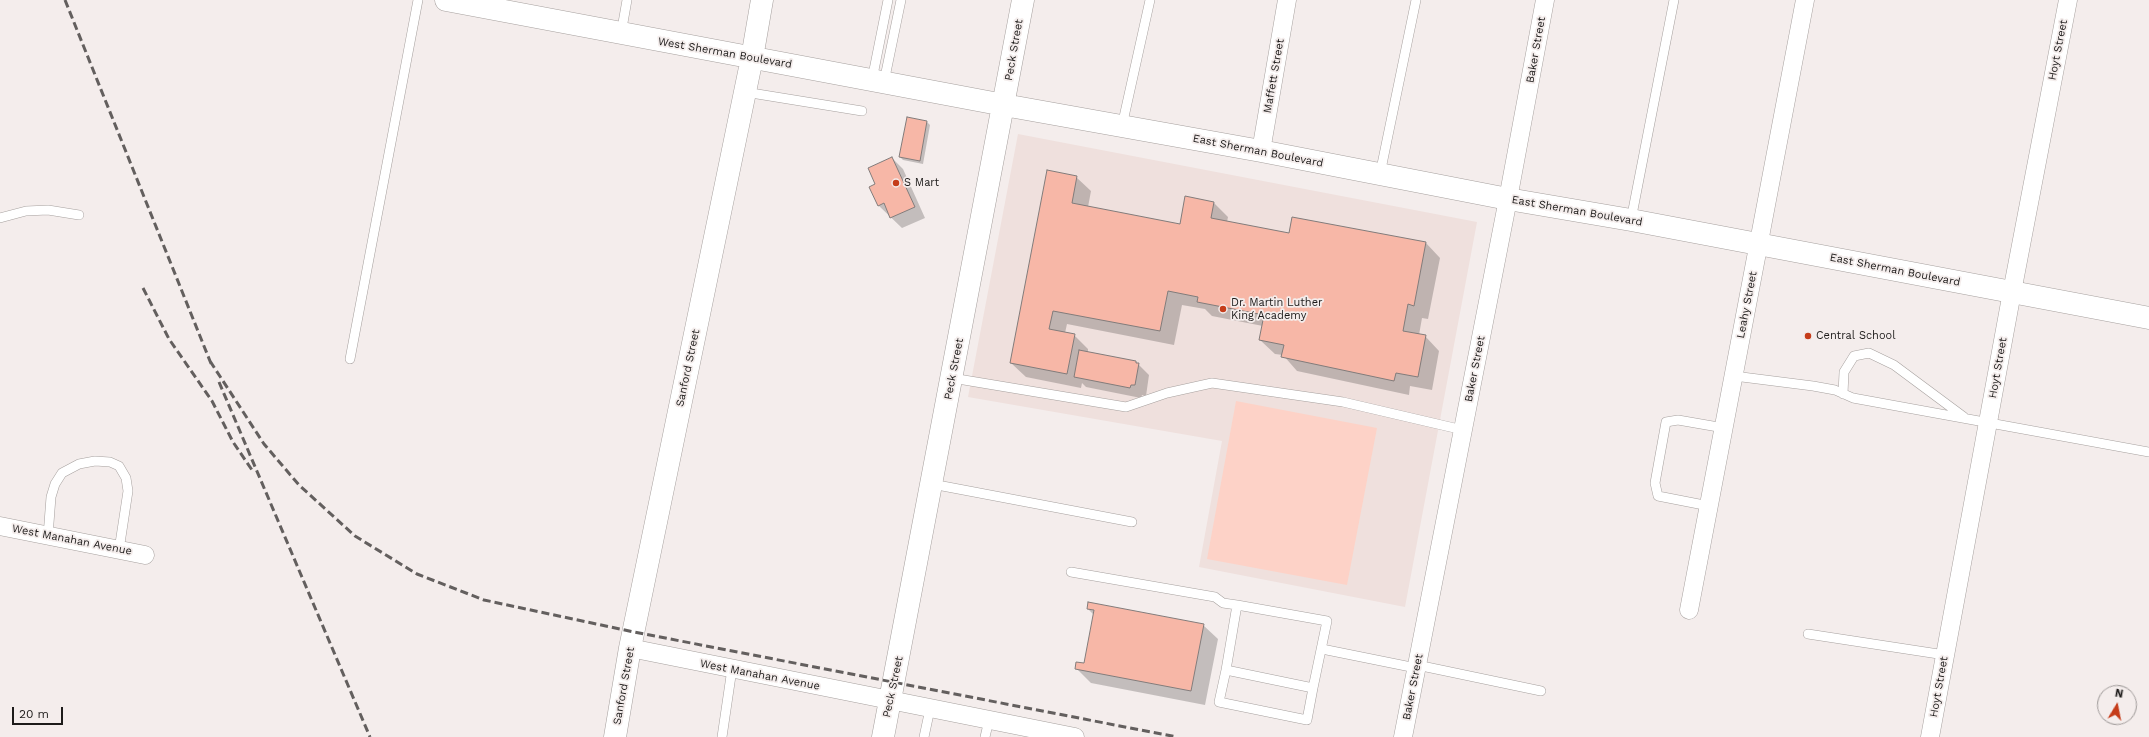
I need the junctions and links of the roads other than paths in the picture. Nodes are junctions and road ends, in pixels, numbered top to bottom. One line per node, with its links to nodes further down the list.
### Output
1 (418, 0): 32 (lane)
2 (446, 0): 15 (main road, West Sherman Boulevard)
3 (627, 0): 16 (lane)
4 (762, 0): 17 (main road, Sanford Street)
5 (888, 0): 18 (lane)
6 (901, 0): 18 (lane)
7 (1023, 0): 20 (main road, Peck Street)
8 (1150, 0): 22 (lane)
9 (1287, 0): 23 (street, Maffett Street)
10 (1416, 0): 24 (lane)
11 (1545, 0): 25 (street, Baker Street)
12 (1674, 0): 28 (lane)
13 (1805, 0): 29 (street, Leahy Street)
14 (2068, 0): 30 (street, Hoyt Street)
15 (495, 5): 16 (main road, West Sherman Boulevard)
16 (621, 34): 17 (main road, West Sherman Boulevard)
17 (752, 58): 18 (main road, West Sherman Boulevard); 19 (main road, Sanford Street)
18 (878, 81): 20 (main road, West Sherman Boulevard)
19 (745, 92): 21 (lane); 52 (main road, Sanford Street)
20 (1004, 105): 22 (main road, East Sherman Boulevard); 34 (main road, Peck Street)
21 (862, 111)
22 (1122, 126): 23 (main road, East Sherman Boulevard)
23 (1261, 151): 24 (main road, East Sherman Boulevard)
24 (1380, 174): 25 (main road, East Sherman Boulevard)
25 (1508, 199): 28 (main road, East Sherman Boulevard); 39 (street, Baker Street)
26 (80, 215): 27 (lane)
27 (0, 218)
28 (1631, 220): 29 (main road, East Sherman Boulevard)
29 (1758, 244): 30 (main road, East Sherman Boulevard); 33 (street, Leahy Street)
30 (2012, 292): 31 (main road, East Sherman Boulevard); 37 (street, Hoyt Street)
31 (2149, 318)
32 (350, 359)
33 (1734, 376): 35 (lane); 38 (street, Leahy Street)
34 (952, 378): 39 (lane); 41 (main road, Peck Street)
35 (1843, 394): 36 (lane); 36 (lane)
36 (1966, 419): 37 (lane)
37 (1988, 423): 40 (lane); 54 (street, Hoyt Street)
38 (1724, 428): 42 (street, Leahy Street); 42 (lane)
39 (1463, 430): 55 (street, Baker Street)
40 (2149, 452)
41 (932, 484): 43 (lane); 60 (main road, Peck Street)
42 (1709, 506): 50 (street, Leahy Street)
43 (1132, 522)
44 (0, 526): 45 (street, West Manahan Avenue)
45 (48, 536): 46 (street, West Manahan Avenue); 46 (lane)
46 (119, 550): 47 (street, West Manahan Avenue)
47 (145, 555)
48 (1071, 572): 49 (lane)
49 (1237, 605): 53 (lane); 57 (lane)
50 (1689, 610)
51 (1808, 634): 54 (lane)
52 (630, 648): 56 (street, West Manahan Avenue); 64 (main road, Sanford Street)
53 (1322, 649): 55 (lane); 58 (lane)
54 (1945, 655): 70 (street, Hoyt Street)
55 (1417, 667): 59 (lane); 69 (street, Baker Street)
56 (732, 669): 60 (street, West Manahan Avenue); 65 (lane)
57 (1226, 670): 58 (lane); 58 (lane)
58 (1313, 688)
59 (1541, 691)
60 (890, 701): 61 (street, West Manahan Avenue); 66 (main road, Peck Street)
61 (930, 709): 62 (street, West Manahan Avenue); 67 (lane)
62 (987, 729): 63 (street, West Manahan Avenue)
63 (1035, 733): 68 (street, West Manahan Avenue)
64 (615, 737)
65 (722, 737)
66 (883, 737)
67 (924, 737)
68 (1075, 737)
69 (1403, 737)
70 (1930, 737)

